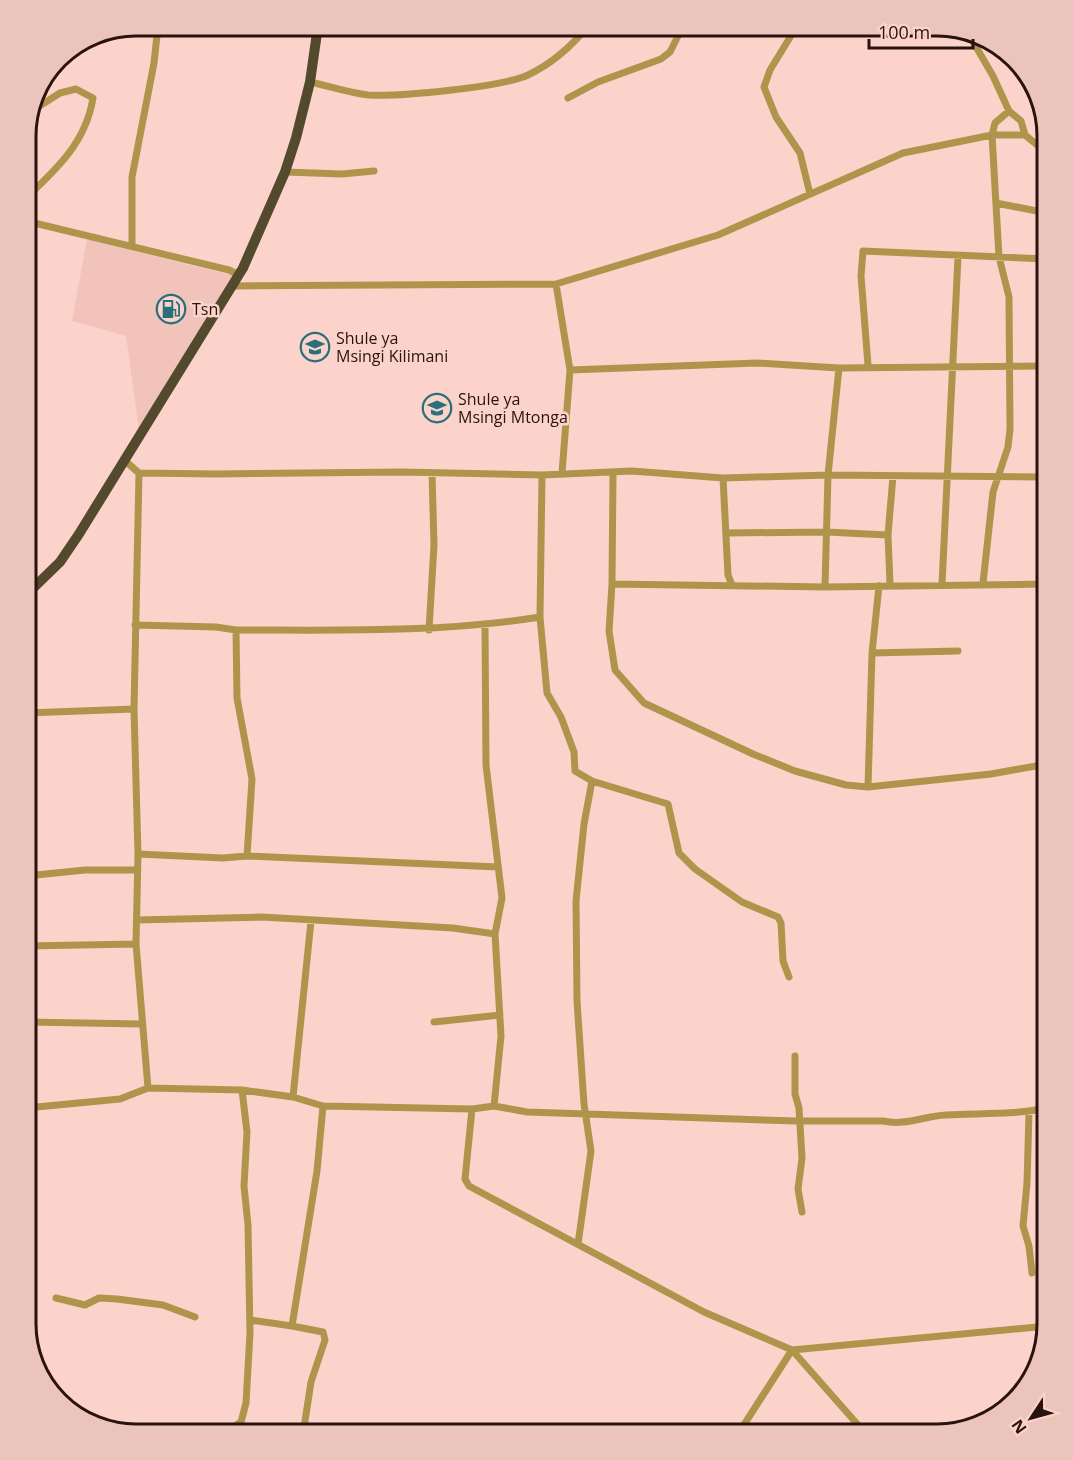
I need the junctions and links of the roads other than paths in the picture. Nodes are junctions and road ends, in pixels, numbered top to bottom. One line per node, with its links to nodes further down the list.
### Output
1 (157, 36): 21 (street)
2 (317, 36): 7 (highway)
3 (578, 36): 7 (street)
4 (678, 36): 8 (street)
5 (791, 36): 17 (street)
6 (974, 43): 10 (street)
7 (310, 82): 15 (highway)
8 (568, 98)
9 (42, 104): 16 (street)
10 (1009, 111): 11 (street); 12 (street)
11 (992, 135): 12 (street); 17 (street); 18 (street)
12 (1024, 135): 13 (street)
13 (1037, 145)
14 (374, 171): 15 (street)
15 (285, 172): 25 (highway)
16 (36, 188)
17 (810, 194): 26 (street)
18 (996, 203): 19 (street); 23 (street)
19 (1037, 211)
20 (36, 223): 21 (street)
21 (132, 246): 25 (street)
22 (958, 257): 23 (street); 29 (street); 30 (street)
23 (999, 257): 24 (street); 28 (street)
24 (1037, 259)
25 (239, 274): 27 (highway)
26 (556, 284): 27 (street); 33 (street)
27 (232, 286): 34 (highway)
28 (1011, 364): 30 (street); 31 (street); 43 (street)
29 (868, 365): 30 (street); 32 (street)
30 (952, 365): 42 (street)
31 (1037, 365)
32 (839, 368): 33 (street); 40 (street)
33 (570, 370): 35 (street)
34 (124, 460): 36 (street); 54 (highway)
35 (562, 472): 38 (street); 39 (street)
36 (139, 473): 37 (street); 59 (street)
37 (432, 473): 39 (street); 62 (street)
38 (613, 474): 45 (street); 50 (street)
39 (542, 475): 58 (street)
40 (828, 475): 41 (street); 45 (street); 46 (street)
41 (893, 476): 42 (street); 48 (street)
42 (947, 476): 43 (street); 52 (street)
43 (997, 476): 44 (street); 49 (street)
44 (1037, 477)
45 (723, 478): 47 (street)
46 (825, 532): 47 (street); 48 (street); 57 (street)
47 (726, 533): 55 (street)
48 (888, 536): 51 (street)
49 (982, 583): 52 (street); 53 (street)
50 (612, 584): 55 (street); 69 (street)
51 (890, 584): 52 (street); 56 (street)
52 (942, 584)
53 (1037, 584)
54 (36, 585)
55 (732, 585): 57 (street)
56 (879, 586): 57 (street); 64 (street)
57 (825, 587)
58 (540, 617): 60 (street); 68 (street)
59 (135, 625): 61 (street); 65 (street)
60 (485, 626): 62 (street); 72 (street)
61 (236, 630): 62 (street); 71 (street)
62 (429, 630)
63 (958, 651): 64 (street)
64 (872, 652): 69 (street)
65 (135, 709): 66 (street); 70 (street)
66 (36, 713)
67 (1037, 766): 69 (street)
68 (592, 781): 80 (street); 95 (street)
69 (868, 787)
70 (138, 855): 71 (street); 73 (street)
71 (246, 856): 72 (street)
72 (498, 867): 77 (street)
73 (137, 870): 74 (street); 75 (street)
74 (36, 875)
75 (137, 920): 76 (street); 78 (street)
76 (311, 921): 77 (street); 88 (street)
77 (495, 934): 81 (street)
78 (136, 944): 79 (street); 84 (street)
79 (36, 946)
80 (789, 977)
81 (500, 1016): 83 (street); 90 (street)
82 (36, 1022): 84 (street)
83 (434, 1022)
84 (142, 1024): 86 (street)
85 (795, 1056): 96 (street)
86 (148, 1088): 87 (street); 91 (street)
87 (242, 1090): 88 (street); 102 (street)
88 (293, 1097): 89 (street)
89 (323, 1106): 92 (street); 103 (street)
90 (494, 1106): 92 (street); 95 (street)
91 (36, 1107)
92 (472, 1109): 98 (street)
93 (1037, 1110): 94 (street)
94 (1029, 1112): 96 (street); 99 (street)
95 (587, 1114): 96 (street); 98 (street)
96 (800, 1122): 97 (street)
97 (802, 1212)
98 (578, 1244): 105 (street)
99 (1032, 1273)
100 (56, 1298): 101 (street)
101 (195, 1317)
102 (250, 1320): 103 (street); 106 (street)
103 (292, 1326): 107 (street)
104 (1037, 1327): 105 (street)
105 (792, 1350): 108 (street); 109 (street)
106 (238, 1424)
107 (305, 1424)
108 (744, 1424)
109 (857, 1424)

